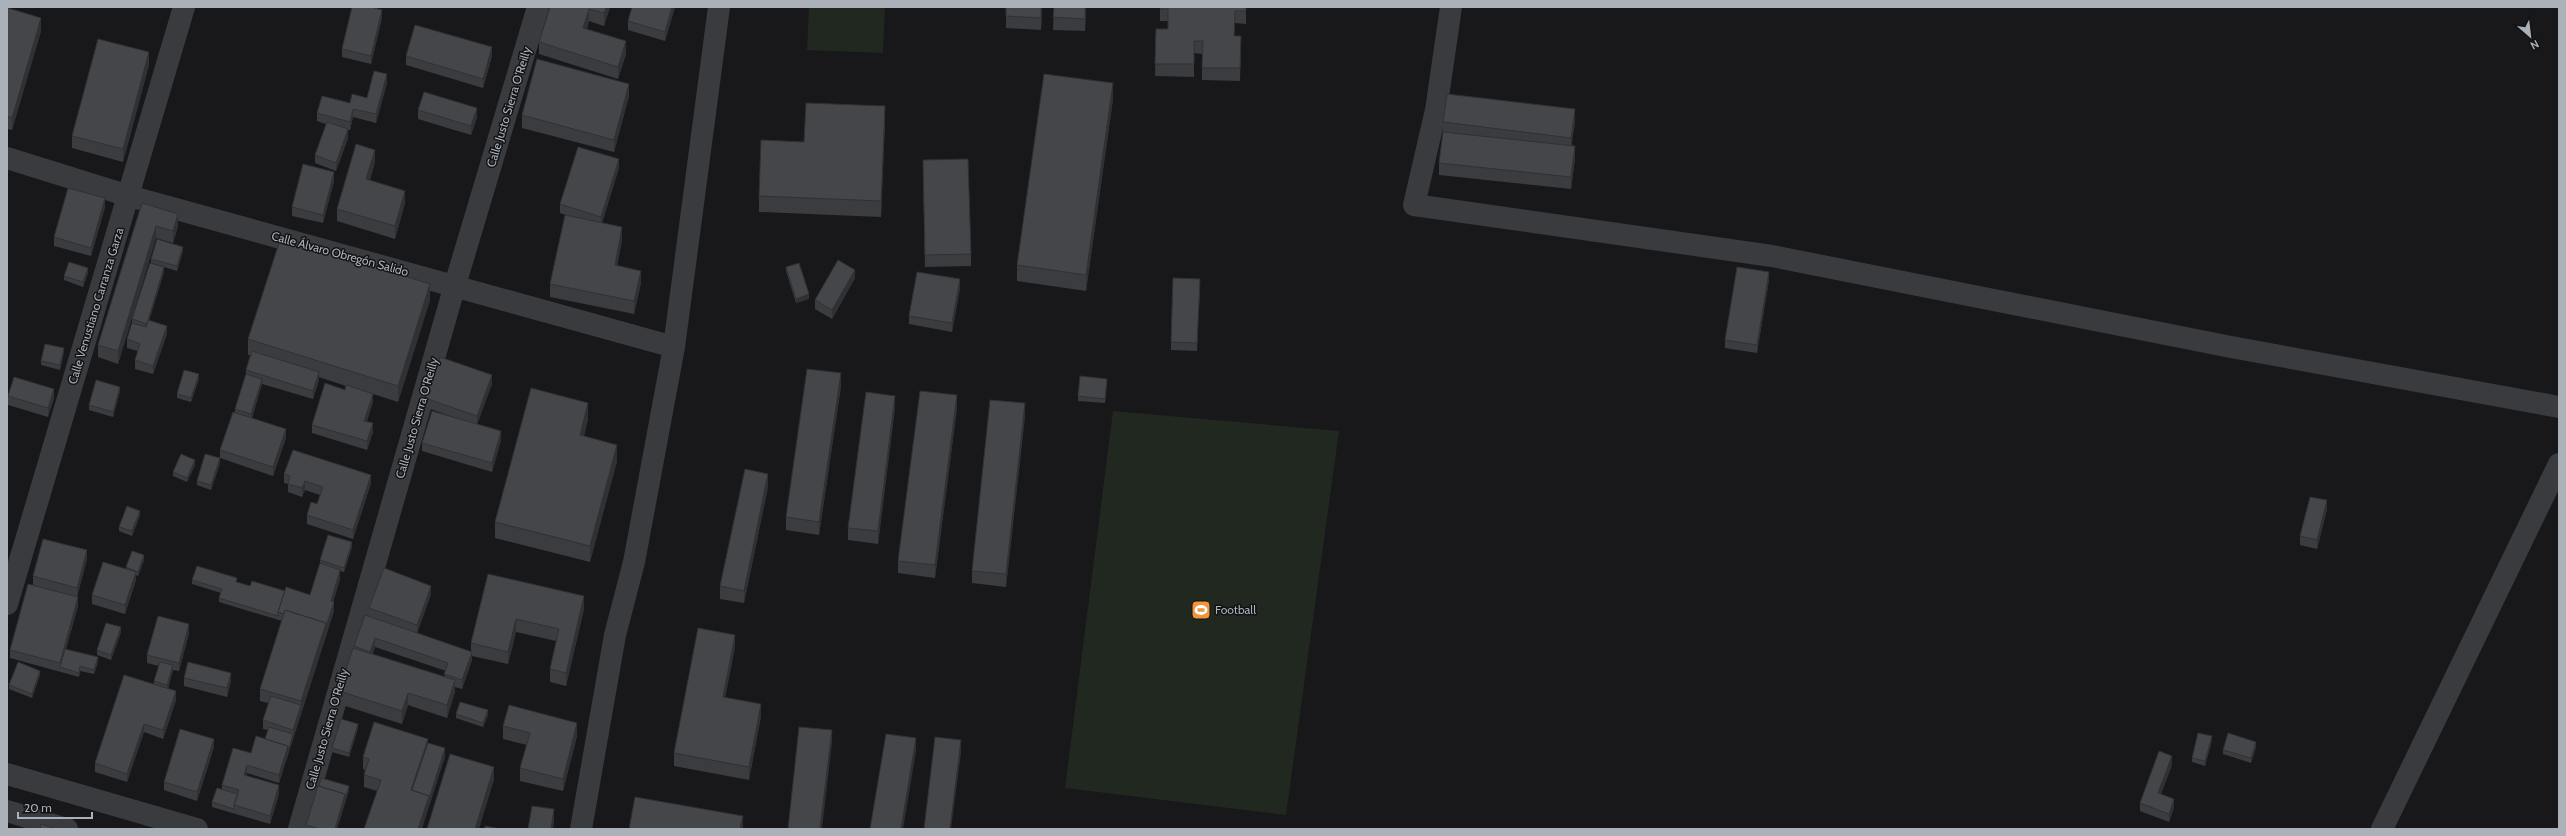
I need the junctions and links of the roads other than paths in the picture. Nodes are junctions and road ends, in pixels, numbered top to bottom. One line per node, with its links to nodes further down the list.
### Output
1 (184, 7): 6 (street, Calle Venustiano Carranza Garza)
2 (538, 7): 7 (street, Calle Justo Sierra O'Reilly)
3 (719, 7): 8 (street)
4 (1451, 7): 9 (street)
5 (7, 158): 6 (street, Calle Álvaro Obregón Salido)
6 (129, 196): 7 (street, Calle Álvaro Obregón Salido); 11 (street, Calle Venustiano Carranza Garza)
7 (455, 285): 8 (street, Calle Álvaro Obregón Salido); 16 (street, Calle Justo Sierra O'Reilly)
8 (674, 348): 17 (street)
9 (2559, 407)
10 (2559, 464): 18 (street)
11 (7, 604)
12 (7, 774): 15 (street)
13 (7, 811): 14 (street)
14 (67, 829)
15 (197, 829)
16 (299, 829)
17 (581, 829)
18 (2382, 829)

